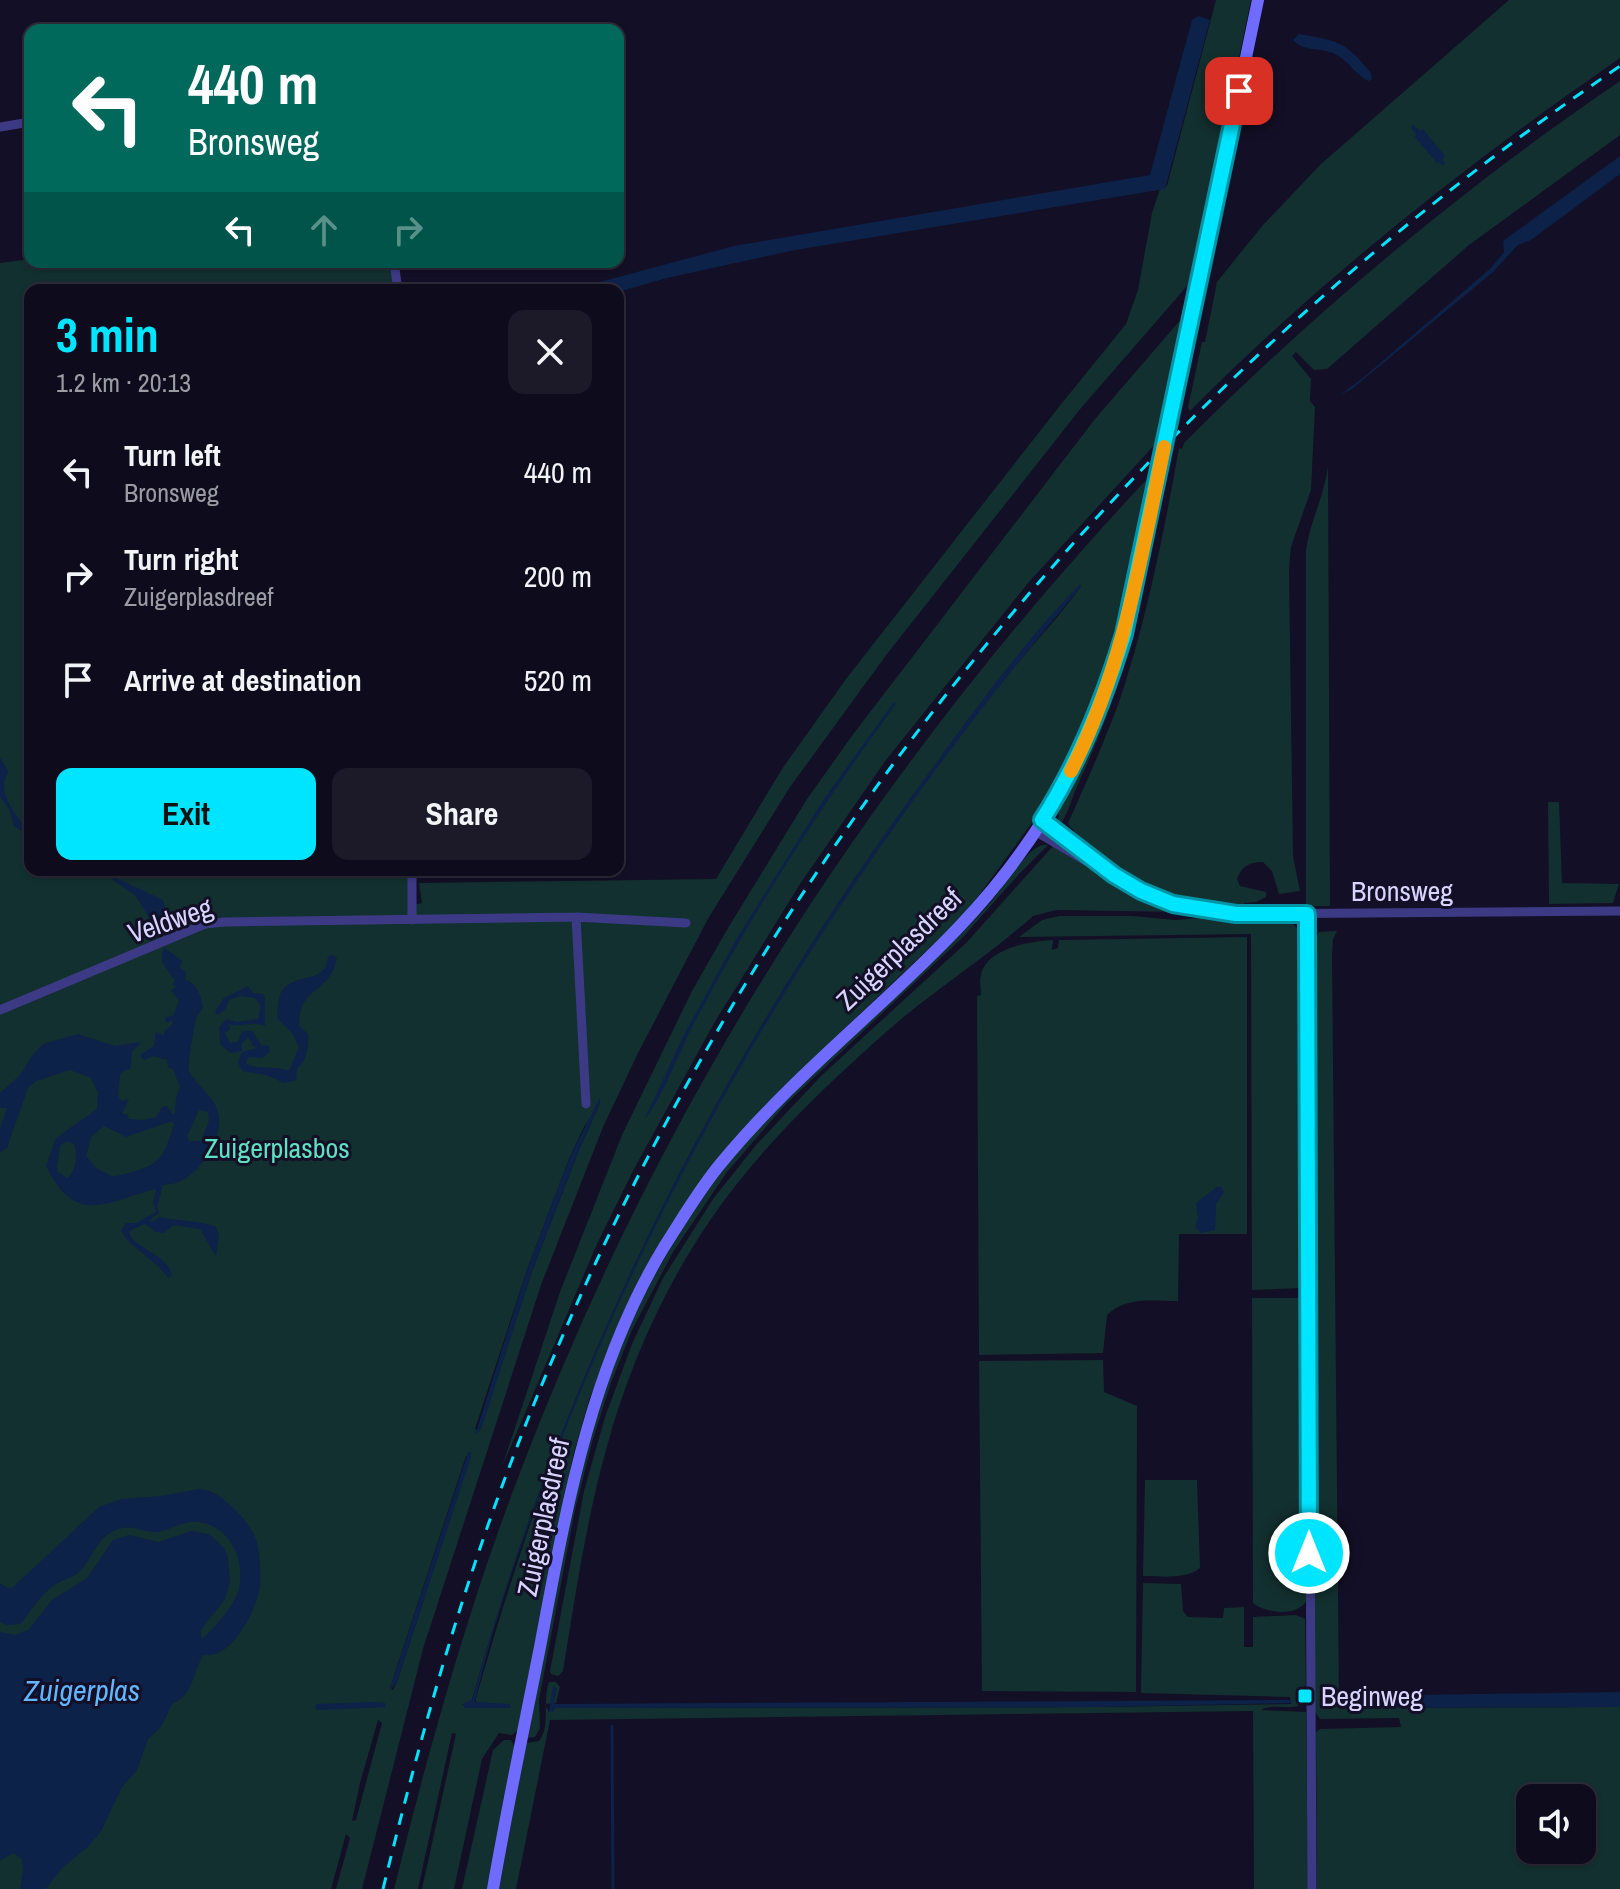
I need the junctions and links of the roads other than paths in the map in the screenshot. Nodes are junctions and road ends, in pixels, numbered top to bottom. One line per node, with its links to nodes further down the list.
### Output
1 (1258, 0): 4 (main road, Zuigerplasdreef, bridge)
2 (24, 123): 3 (street)
3 (0, 127)
4 (1039, 826): 7 (street, Bronsweg); 13 (main road, Zuigerplasdreef)
5 (412, 876): 9 (street)
6 (1620, 911): 7 (street, Bronsweg)
7 (1307, 914): 14 (street)
8 (576, 917): 9 (street, Veldweg); 10 (street, Veldweg); 12 (street)
9 (412, 920): 11 (street, Veldweg)
10 (686, 923)
11 (0, 1010)
12 (586, 1104)
13 (493, 1889)
14 (1312, 1889)

